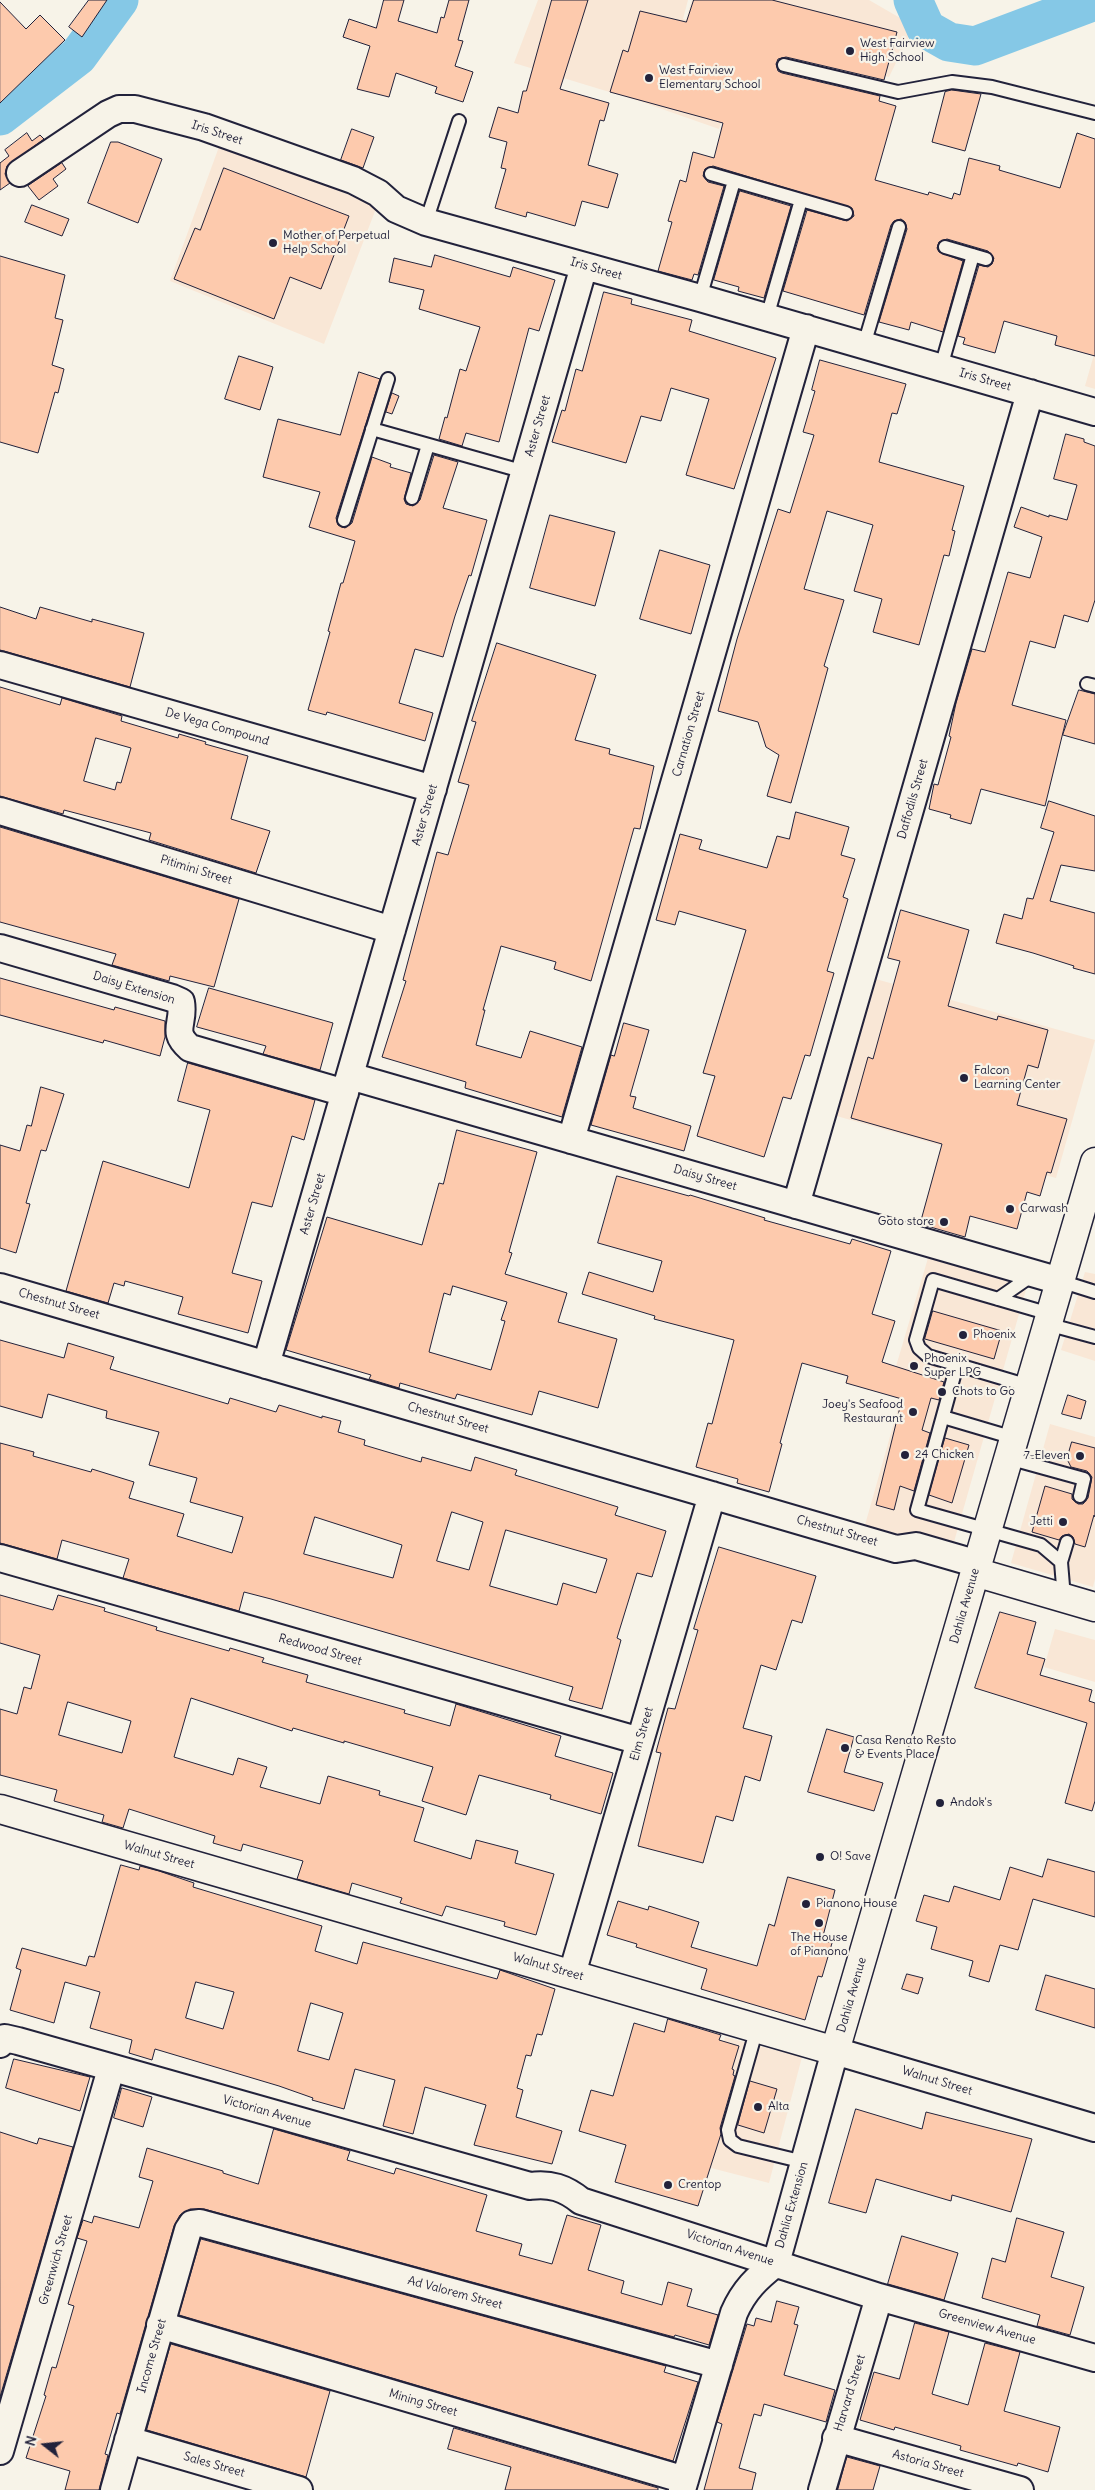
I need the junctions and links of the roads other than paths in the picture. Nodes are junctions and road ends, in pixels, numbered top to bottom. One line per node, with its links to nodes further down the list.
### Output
1 (784, 65): 2 (lane)
2 (1095, 113)
3 (459, 121): 9 (lane)
4 (20, 173): 9 (street, Iris Street)
5 (711, 174): 6 (lane)
6 (734, 181): 7 (lane); 15 (lane)
7 (801, 200): 8 (lane); 16 (lane)
8 (846, 213)
9 (426, 222): 14 (street, Iris Street)
10 (899, 227): 18 (lane)
11 (945, 248): 12 (lane)
12 (973, 256): 13 (lane); 19 (lane)
13 (986, 259)
14 (584, 266): 15 (street, Iris Street); 25 (street, Aster Street)
15 (700, 298): 16 (street, Iris Street)
16 (767, 317): 17 (street, Iris Street)
17 (806, 328): 18 (street, Iris Street); 34 (street, Carnation Street)
18 (864, 345): 19 (street, Iris Street)
19 (941, 367): 21 (street, Iris Street)
20 (388, 379): 23 (lane)
21 (1030, 393): 22 (street, Iris Street); 36 (street, Daffodils Street)
22 (1095, 412)
23 (372, 429): 24 (lane); 27 (lane)
24 (428, 444): 25 (lane); 26 (lane)
25 (525, 472): 29 (street, Aster Street)
26 (412, 498)
27 (344, 520)
28 (0, 665): 29 (street, De Vega Compound)
29 (433, 789): 31 (street, Aster Street)
30 (0, 811): 31 (street, Pitimini Street)
31 (392, 930): 33 (street, Aster Street)
32 (0, 948): 33 (street, Daisy Extension)
33 (348, 1084): 34 (street, Daisy Street); 44 (street, Aster Street)
34 (571, 1140): 36 (street, Daisy Street)
35 (1095, 1162): 38 (street, Dahlia Avenue)
36 (796, 1205): 37 (street, Daisy Street)
37 (1034, 1274): 38 (street, Daisy Street); 41 (lane)
38 (1060, 1281): 40 (lane); 42 (street, Dahlia Avenue)
39 (0, 1287): 44 (street, Chestnut Street)
40 (1095, 1292)
41 (998, 1299): 42 (lane); 45 (lane)
42 (1049, 1319): 43 (lane); 46 (street, Dahlia Avenue)
43 (1095, 1337)
44 (266, 1365): 49 (street, Chestnut Street)
45 (957, 1365): 46 (lane); 47 (lane)
46 (1029, 1386): 48 (street, Dahlia Avenue)
47 (943, 1417): 48 (lane); 51 (lane)
48 (1011, 1448): 50 (lane); 51 (street, Dahlia Avenue)
49 (712, 1495): 55 (street, Chestnut Street); 58 (street, Elm Street)
50 (1080, 1496)
51 (988, 1530): 54 (lane); 55 (street, Dahlia Avenue)
52 (1066, 1542): 54 (lane)
53 (0, 1558): 58 (street, Redwood Street)
54 (1061, 1562): 56 (lane)
55 (975, 1572): 56 (street, Chestnut Street); 63 (street, Dahlia Avenue)
56 (1064, 1598): 57 (street, Chestnut Street)
57 (1095, 1607)
58 (640, 1741): 60 (street, Elm Street)
59 (0, 1809): 60 (street, Walnut Street)
60 (572, 1974): 61 (street, Walnut Street)
61 (757, 2028): 63 (street, Walnut Street); 66 (lane)
62 (2, 2041): 64 (street, Victorian Avenue)
63 (835, 2051): 65 (street, Walnut Street); 66 (street, Dahlia Extension)
64 (111, 2069): 68 (street, Victorian Avenue); 75 (street, Greenwich Street)
65 (1095, 2128)
66 (804, 2162): 68 (street, Dahlia Extension)
67 (192, 2224): 70 (street, Income Street); 72 (street, Ad Valorem Street)
68 (776, 2263): 69 (street, Victorian Avenue); 72 (street, Dahlia Extension)
69 (879, 2296): 71 (street, Greenview Avenue); 73 (street, Harvard Street)
70 (160, 2326): 74 (street, Income Street); 76 (street, Mining Street)
71 (1095, 2358)
72 (719, 2365): 76 (street, Dahlia Extension)
73 (836, 2438): 79 (street, Harvard Street); 80 (street, Astoria Street)
74 (128, 2440): 77 (street, Income Street); 78 (street, Sales Street)
75 (0, 2451)
76 (683, 2485)
77 (114, 2490)
78 (299, 2490)
79 (822, 2490)
80 (1020, 2490)

